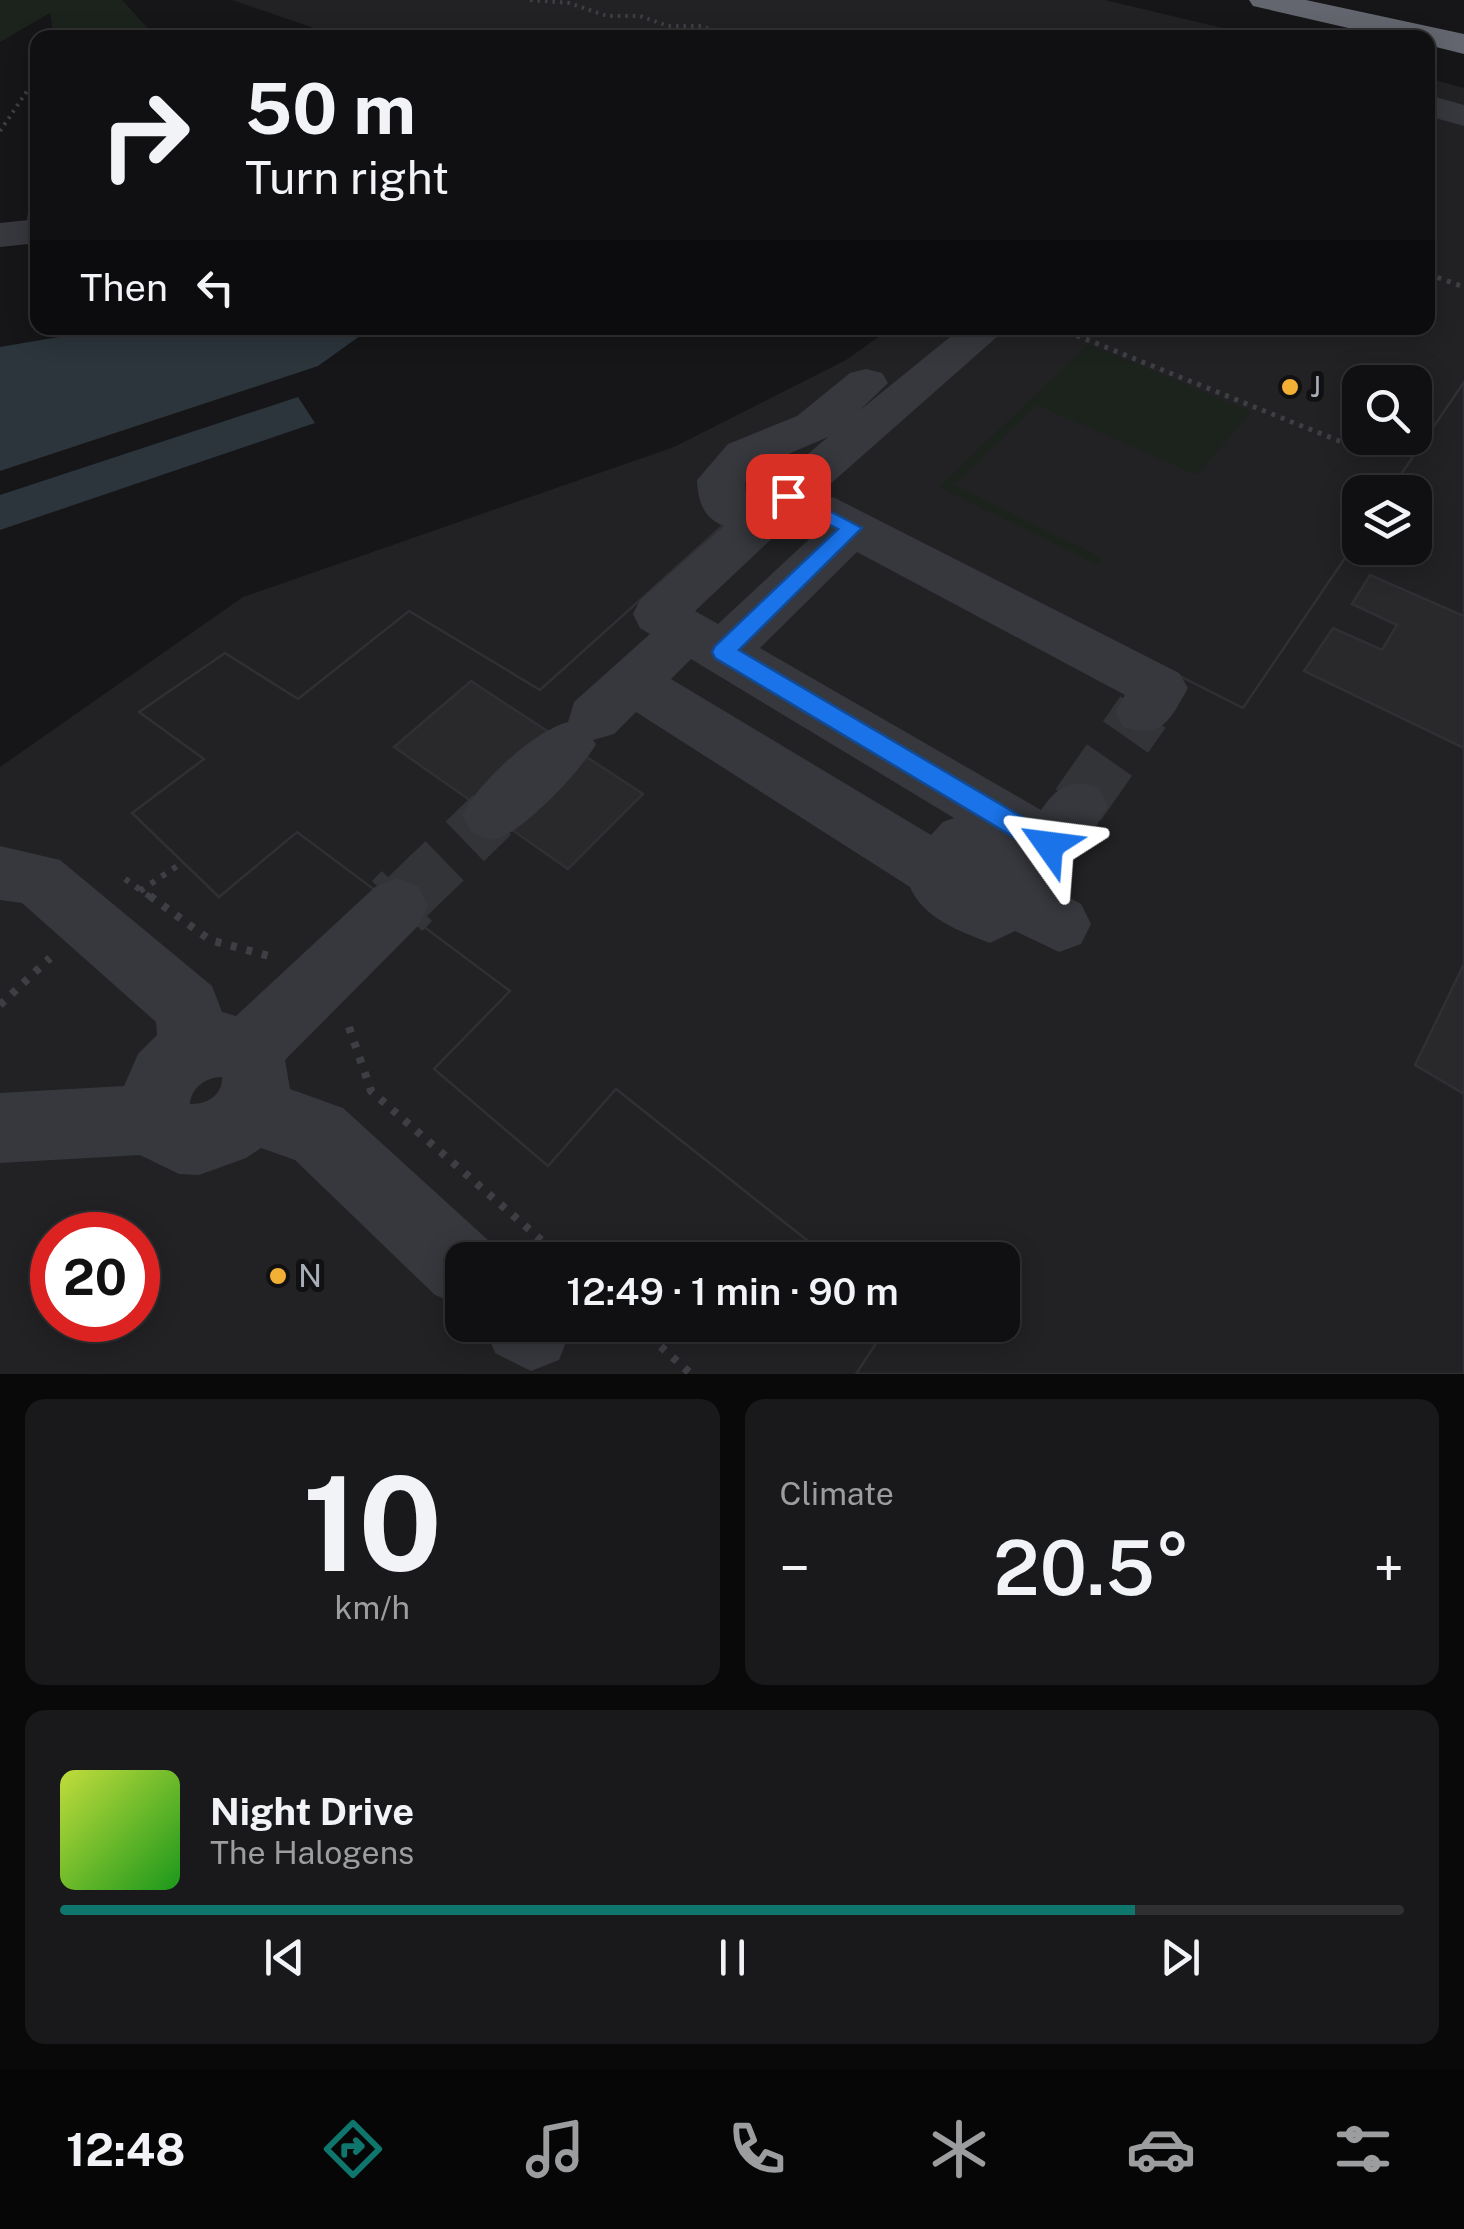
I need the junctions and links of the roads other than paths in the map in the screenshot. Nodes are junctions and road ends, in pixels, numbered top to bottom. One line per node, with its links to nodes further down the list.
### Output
1 (1264, 0): 5 (highway)
2 (1321, 0): 4 (highway)
3 (1386, 0): 4 (highway)
4 (1451, 14)
5 (1400, 30)
6 (1435, 38): 7 (highway)
7 (1464, 44)
8 (1435, 107): 9 (street)
9 (1464, 116)
10 (30, 232): 11 (street)
11 (0, 236)
12 (925, 335): 15 (street)
13 (978, 335): 14 (street)
14 (788, 496): 16 (street); 17 (street)
15 (735, 513)
16 (852, 528): 17 (street); 18 (street)
17 (705, 641): 19 (street); 20 (street)
18 (1143, 712)
19 (598, 714): 21 (street); 24 (street)
20 (1078, 806)
21 (492, 815)
22 (0, 873): 25 (street)
23 (397, 906): 25 (street)
24 (1033, 909)
25 (229, 1070): 26 (street); 27 (street)
26 (0, 1128)
27 (445, 1252)

